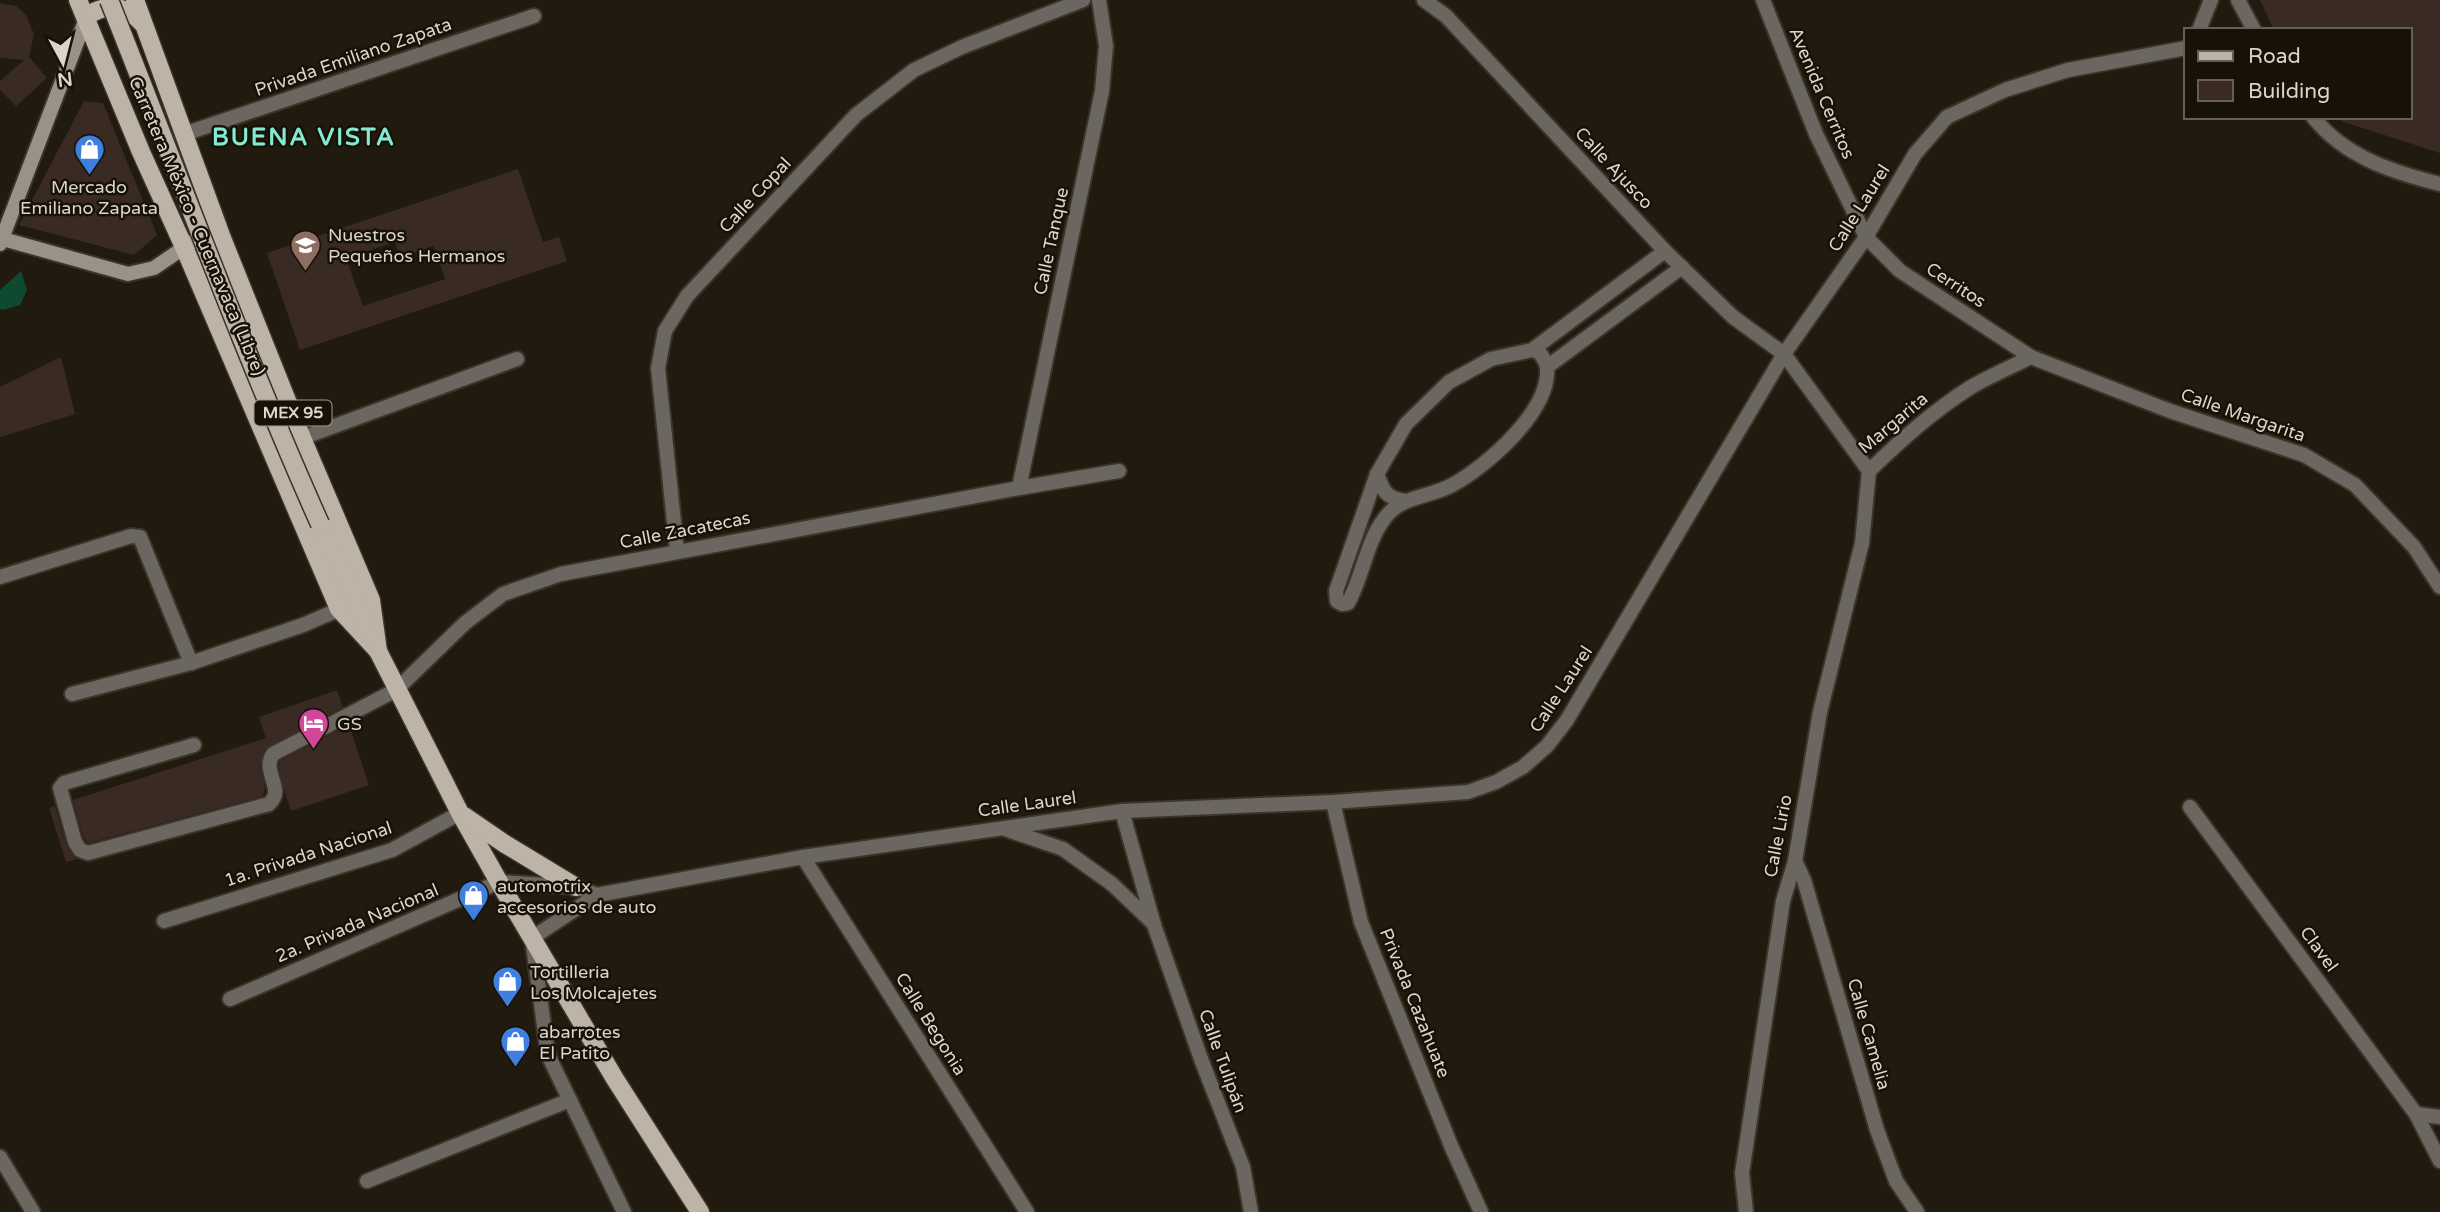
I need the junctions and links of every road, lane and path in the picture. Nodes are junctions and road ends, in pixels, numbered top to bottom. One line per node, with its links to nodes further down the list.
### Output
1 (78, 0): 11 (main road, Carretera México - Cuernavaca (Libre) / MEX 95)
2 (109, 0): 41 (main road, bridge)
3 (135, 0): 14 (main road, Carretera México - Cuernavaca (Libre) / MEX 95)
4 (1083, 0): 38 (street, Calle Copal)
5 (1099, 0): 36 (street, Calle Tanque)
6 (1424, 0): 13 (street, Calle Ajusco)
7 (1446, 0): 13 (street)
8 (1763, 0): 22 (street, Avenida Cerritos)
9 (2211, 0): 15 (street)
10 (2238, 0): 16 (street)
11 (87, 16): 14 (main road); 23 (street); 24 (main road, Carretera México - Cuernavaca (Libre) / MEX 95)
12 (534, 16): 19 (street, Privada Emiliano Zapata)
13 (1446, 16): 25 (street, Calle Ajusco)
14 (144, 24): 19 (main road, Carretera México - Cuernavaca (Libre) / MEX 95)
15 (2200, 28)
16 (2253, 28)
17 (2184, 48): 22 (street, Calle Laurel)
18 (2314, 119): 20 (street)
19 (184, 134): 21 (main road, Carretera México - Cuernavaca (Libre) / MEX 95)
20 (2440, 184)
21 (217, 225): 24 (street); 32 (main road, Carretera México - Cuernavaca (Libre) / MEX 95)
22 (1866, 237): 28 (street, Calle Laurel); 29 (street, Cerritos)
23 (1, 242): 24 (street)
24 (184, 247): 41 (main road, Carretera México - Cuernavaca (Libre) / MEX 95)
25 (1665, 251): 26 (street, Calle Ajusco); 27 (street)
26 (1682, 267): 28 (street, Calle Ajusco); 31 (street)
27 (1532, 350): 31 (street); 35 (street)
28 (1784, 354): 34 (street, Margarita); 47 (street, Calle Laurel)
29 (2031, 357): 34 (street, Margarita); 40 (street, Calle Margarita)
30 (517, 359): 32 (street)
31 (1546, 367): 37 (street)
32 (302, 438): 41 (main road, Carretera México - Cuernavaca (Libre) / MEX 95)
33 (1119, 471): 36 (street, Calle Zacatecas)
34 (1869, 471): 53 (street, Calle Lirio)
35 (1377, 474): 37 (street); 37 (street)
36 (1019, 488): 38 (street, Calle Zacatecas)
37 (1405, 500)
38 (677, 551): 44 (street, Calle Zacatecas)
39 (0, 577): 43 (street)
40 (2440, 587)
41 (355, 604): 42 (main road, Carretera México - Cuernavaca (Libre) / MEX 95); 42 (main road, Carretera México - Cuernavaca (Libre) / MEX 95); 43 (street)
42 (378, 651): 44 (main road, Carretera México - Cuernavaca (Libre) / MEX 95)
43 (191, 663): 45 (street)
44 (396, 690): 46 (street, Calle Zacatecas); 50 (main road, Carretera México - Cuernavaca (Libre) / MEX 95)
45 (72, 694)
46 (194, 745)
47 (1333, 802): 49 (street, Calle Laurel); 72 (street, Privada Cazahuate)
48 (2190, 807): 62 (street, Clavel)
49 (1122, 811): 51 (street, Calle Laurel); 58 (street, Calle Tulipán)
50 (460, 813): 54 (main road, Carretera México - Cuernavaca (Libre) / MEX 95); 55 (main road); 57 (street, 1a. Privada Nacional)
51 (1001, 827): 52 (street, Calle Laurel); 58 (street, Calle Tulipán)
52 (803, 856): 56 (street, Calle Laurel); 70 (street, Calle Begonia)
53 (1795, 861): 73 (street, Calle Lirio); 74 (street, Calle Camelia)
54 (499, 882): 55 (street); 59 (main road, Carretera México - Cuernavaca (Libre) / MEX 95); 60 (street, 2a. Privada Nacional)
55 (576, 887): 56 (street)
56 (597, 895): 59 (street, Calle Laurel)
57 (164, 921)
58 (1154, 925): 71 (street, Calle Tulipán)
59 (532, 938): 61 (street); 69 (main road, Carretera México - Cuernavaca (Libre) / MEX 95)
60 (230, 999)
61 (570, 1100): 66 (street); 68 (street)
62 (2416, 1114): 63 (street); 65 (street, Clavel)
63 (2440, 1117)
64 (0, 1157): 67 (street)
65 (2440, 1161)
66 (367, 1181)
67 (33, 1212)
68 (624, 1212)
69 (700, 1212)
70 (1027, 1212)
71 (1251, 1212)
72 (1480, 1212)
73 (1746, 1212)
74 (1917, 1212)

